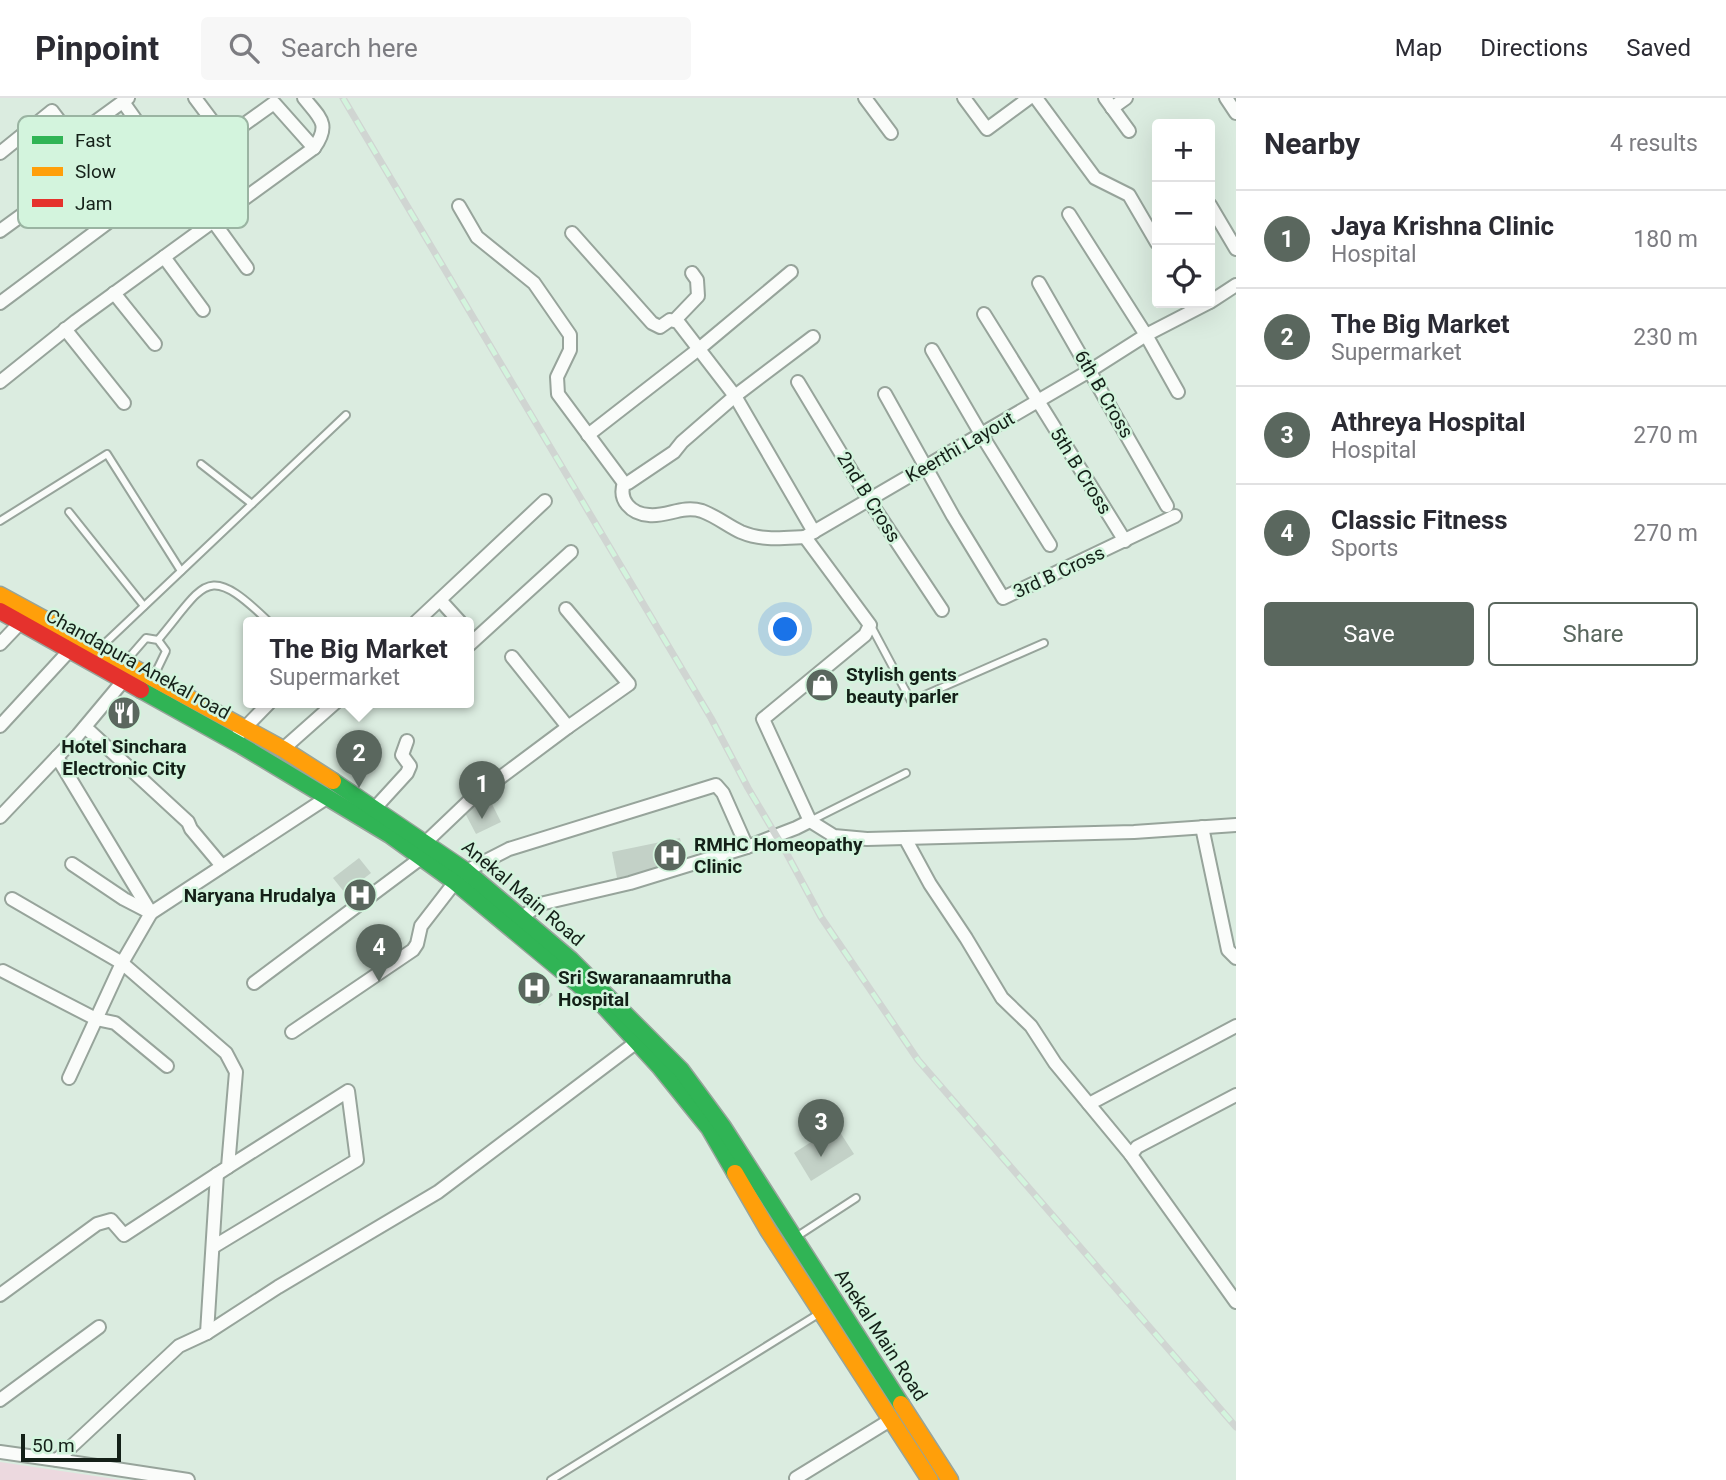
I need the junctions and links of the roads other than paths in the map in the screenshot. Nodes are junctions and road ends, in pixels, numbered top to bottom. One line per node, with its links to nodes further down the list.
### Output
1 (195, 98): 15 (street)
2 (304, 98): 20 (street)
3 (865, 98): 18 (street)
4 (964, 98): 5 (street)
5 (1029, 98)
6 (1036, 98): 32 (street)
7 (1126, 98): 11 (street)
8 (1226, 98): 12 (street)
9 (125, 100): 13 (street); 14 (street)
10 (276, 100): 16 (street); 20 (street)
11 (1108, 103): 17 (street)
12 (1236, 113)
13 (103, 116)
14 (136, 116)
15 (208, 116)
16 (248, 121)
17 (1129, 131)
18 (891, 133)
19 (18, 138): 21 (street)
20 (314, 148): 22 (street)
21 (0, 153)
22 (248, 196)
23 (458, 206): 63 (street)
24 (1215, 213): 33 (street)
25 (1069, 214): 48 (street)
26 (18, 218): 30 (street)
27 (101, 228): 42 (street)
28 (203, 228): 34 (street)
29 (218, 228): 35 (street)
30 (0, 231)
31 (572, 233): 46 (street)
32 (1152, 234)
33 (1236, 249)
34 (164, 257): 40 (street); 44 (street)
35 (247, 268)
36 (791, 272): 51 (street)
37 (692, 273): 46 (street)
38 (1039, 283): 53 (street, 6th B Cross)
39 (1236, 285): 41 (street, Keerthi Layout)
40 (114, 293): 47 (street); 50 (street)
41 (1215, 298)
42 (0, 303)
43 (1191, 308): 48 (street, Keerthi Layout)
44 (203, 310)
45 (984, 314): 59 (street, 5th B Cross)
46 (674, 320): 51 (street)
47 (65, 329): 54 (street); 60 (street)
48 (1146, 335): 53 (street, Keerthi Layout); 56 (street)
49 (813, 337): 58 (street)
50 (155, 344)
51 (700, 348): 58 (street); 63 (street)
52 (932, 350): 62 (street)
53 (1091, 370): 59 (street, Keerthi Layout); 70 (street, 6th B Cross)
54 (0, 382)
55 (798, 382): 67 (street, 2nd B Cross)
56 (1178, 392)
57 (885, 394): 65 (street)
58 (735, 396): 66 (street); 73 (street)
59 (1038, 401): 62 (street, Keerthi Layout); 74 (street, 5th B Cross)
60 (124, 403)
61 (346, 415): 69 (lane)
62 (981, 434): 65 (street, Keerthi Layout); 75 (street)
63 (589, 435): 66 (street)
64 (201, 464): 69 (lane)
65 (926, 468): 67 (street, Keerthi Layout); 74 (street, 3rd B Cross)
66 (624, 483): 73 (street)
67 (869, 500): 73 (street, Keerthi Layout); 82 (street, 2nd B Cross)
68 (545, 501): 79 (street)
69 (252, 504): 77 (lane)
70 (1171, 511): 74 (street, 3rd B Cross)
71 (69, 512): 80 (lane)
72 (0, 521): 77 (lane)
73 (810, 535): 88 (street)
74 (1125, 541)
75 (1050, 545)
76 (571, 552): 89 (street)
77 (181, 571): 80 (lane)
78 (0, 594): 94 (main road, Anekal Main Road)
79 (440, 600): 85 (street); 86 (street)
80 (144, 607): 94 (lane)
81 (566, 609): 103 (street)
82 (942, 610)
83 (0, 611): 87 (main road, Chandapura Anekal road)
84 (263, 617): 90 (lane)
85 (421, 617)
86 (455, 617)
87 (20, 623): 92 (street); 93 (main road, Chandapura Anekal road)
88 (867, 630): 91 (lane); 113 (street)
89 (474, 635)
90 (158, 639): 96 (lane); 97 (lane)
91 (1044, 643)
92 (0, 644)
93 (70, 650): 94 (main road, Chandapura Anekal road); 101 (street)
94 (95, 655): 96 (main road, Anekal Main Road); 98 (main road, Chandapura Anekal road)
95 (512, 657): 103 (street)
96 (125, 662): 97 (main road, Anekal Main Road)
97 (153, 678): 104 (main road, Anekal Main Road)
98 (124, 680): 102 (street); 105 (main road, Chandapura Anekal road)
99 (264, 708): 104 (street)
100 (329, 708): 107 (street)
101 (0, 726)
102 (85, 727): 108 (street); 120 (street)
103 (568, 727): 118 (street)
104 (244, 728): 105 (street); 107 (main road, Anekal Main Road)
105 (233, 741): 110 (main road, Chandapura Anekal road)
106 (407, 741): 111 (street)
107 (284, 749): 111 (main road, Anekal Main Road)
108 (57, 757): 112 (street); 123 (street)
109 (906, 773): 113 (lane)
110 (328, 797): 118 (main road, Chandapura Anekal road); 120 (street)
111 (376, 808): 118 (main road, Anekal Main Road)
112 (0, 817)
113 (810, 821): 116 (street); 117 (street)
114 (1236, 825): 115 (street)
115 (1202, 827): 116 (street); 125 (street)
116 (905, 838): 136 (street)
117 (747, 847): 121 (street); 124 (street)
118 (424, 850): 121 (main road, Anekal Main Road); 128 (street)
119 (72, 864): 123 (street)
120 (222, 866): 123 (street)
121 (461, 876): 124 (main road, Anekal Main Road); 131 (street)
122 (12, 900): 126 (street)
123 (151, 913): 126 (street)
124 (516, 921): 132 (main road); 140 (main road, Anekal Main Road)
125 (1236, 958)
126 (122, 963): 129 (street); 138 (street)
127 (3, 971): 129 (street)
128 (254, 983)
129 (96, 1019): 133 (street); 134 (street)
130 (1236, 1026): 136 (street)
131 (292, 1032)
132 (638, 1041): 144 (main road); 146 (street)
133 (166, 1066)
134 (69, 1078)
135 (1236, 1095): 137 (street)
136 (1090, 1104): 137 (street)
137 (1131, 1155): 143 (street)
138 (223, 1170): 141 (street); 141 (street); 142 (street)
139 (856, 1198): 140 (lane)
140 (794, 1238): 155 (main road, Anekal Main Road)
141 (213, 1247): 146 (street)
142 (0, 1296)
143 (1236, 1302)
144 (821, 1311): 148 (main road); 153 (lane)
145 (99, 1327): 147 (street)
146 (207, 1333): 150 (street)
147 (0, 1400)
148 (892, 1419): 151 (street); 154 (main road)
149 (0, 1452): 150 (street)
150 (57, 1460): 152 (street)
151 (796, 1478)
152 (188, 1480)
153 (551, 1480)
154 (930, 1480)
155 (950, 1480)

